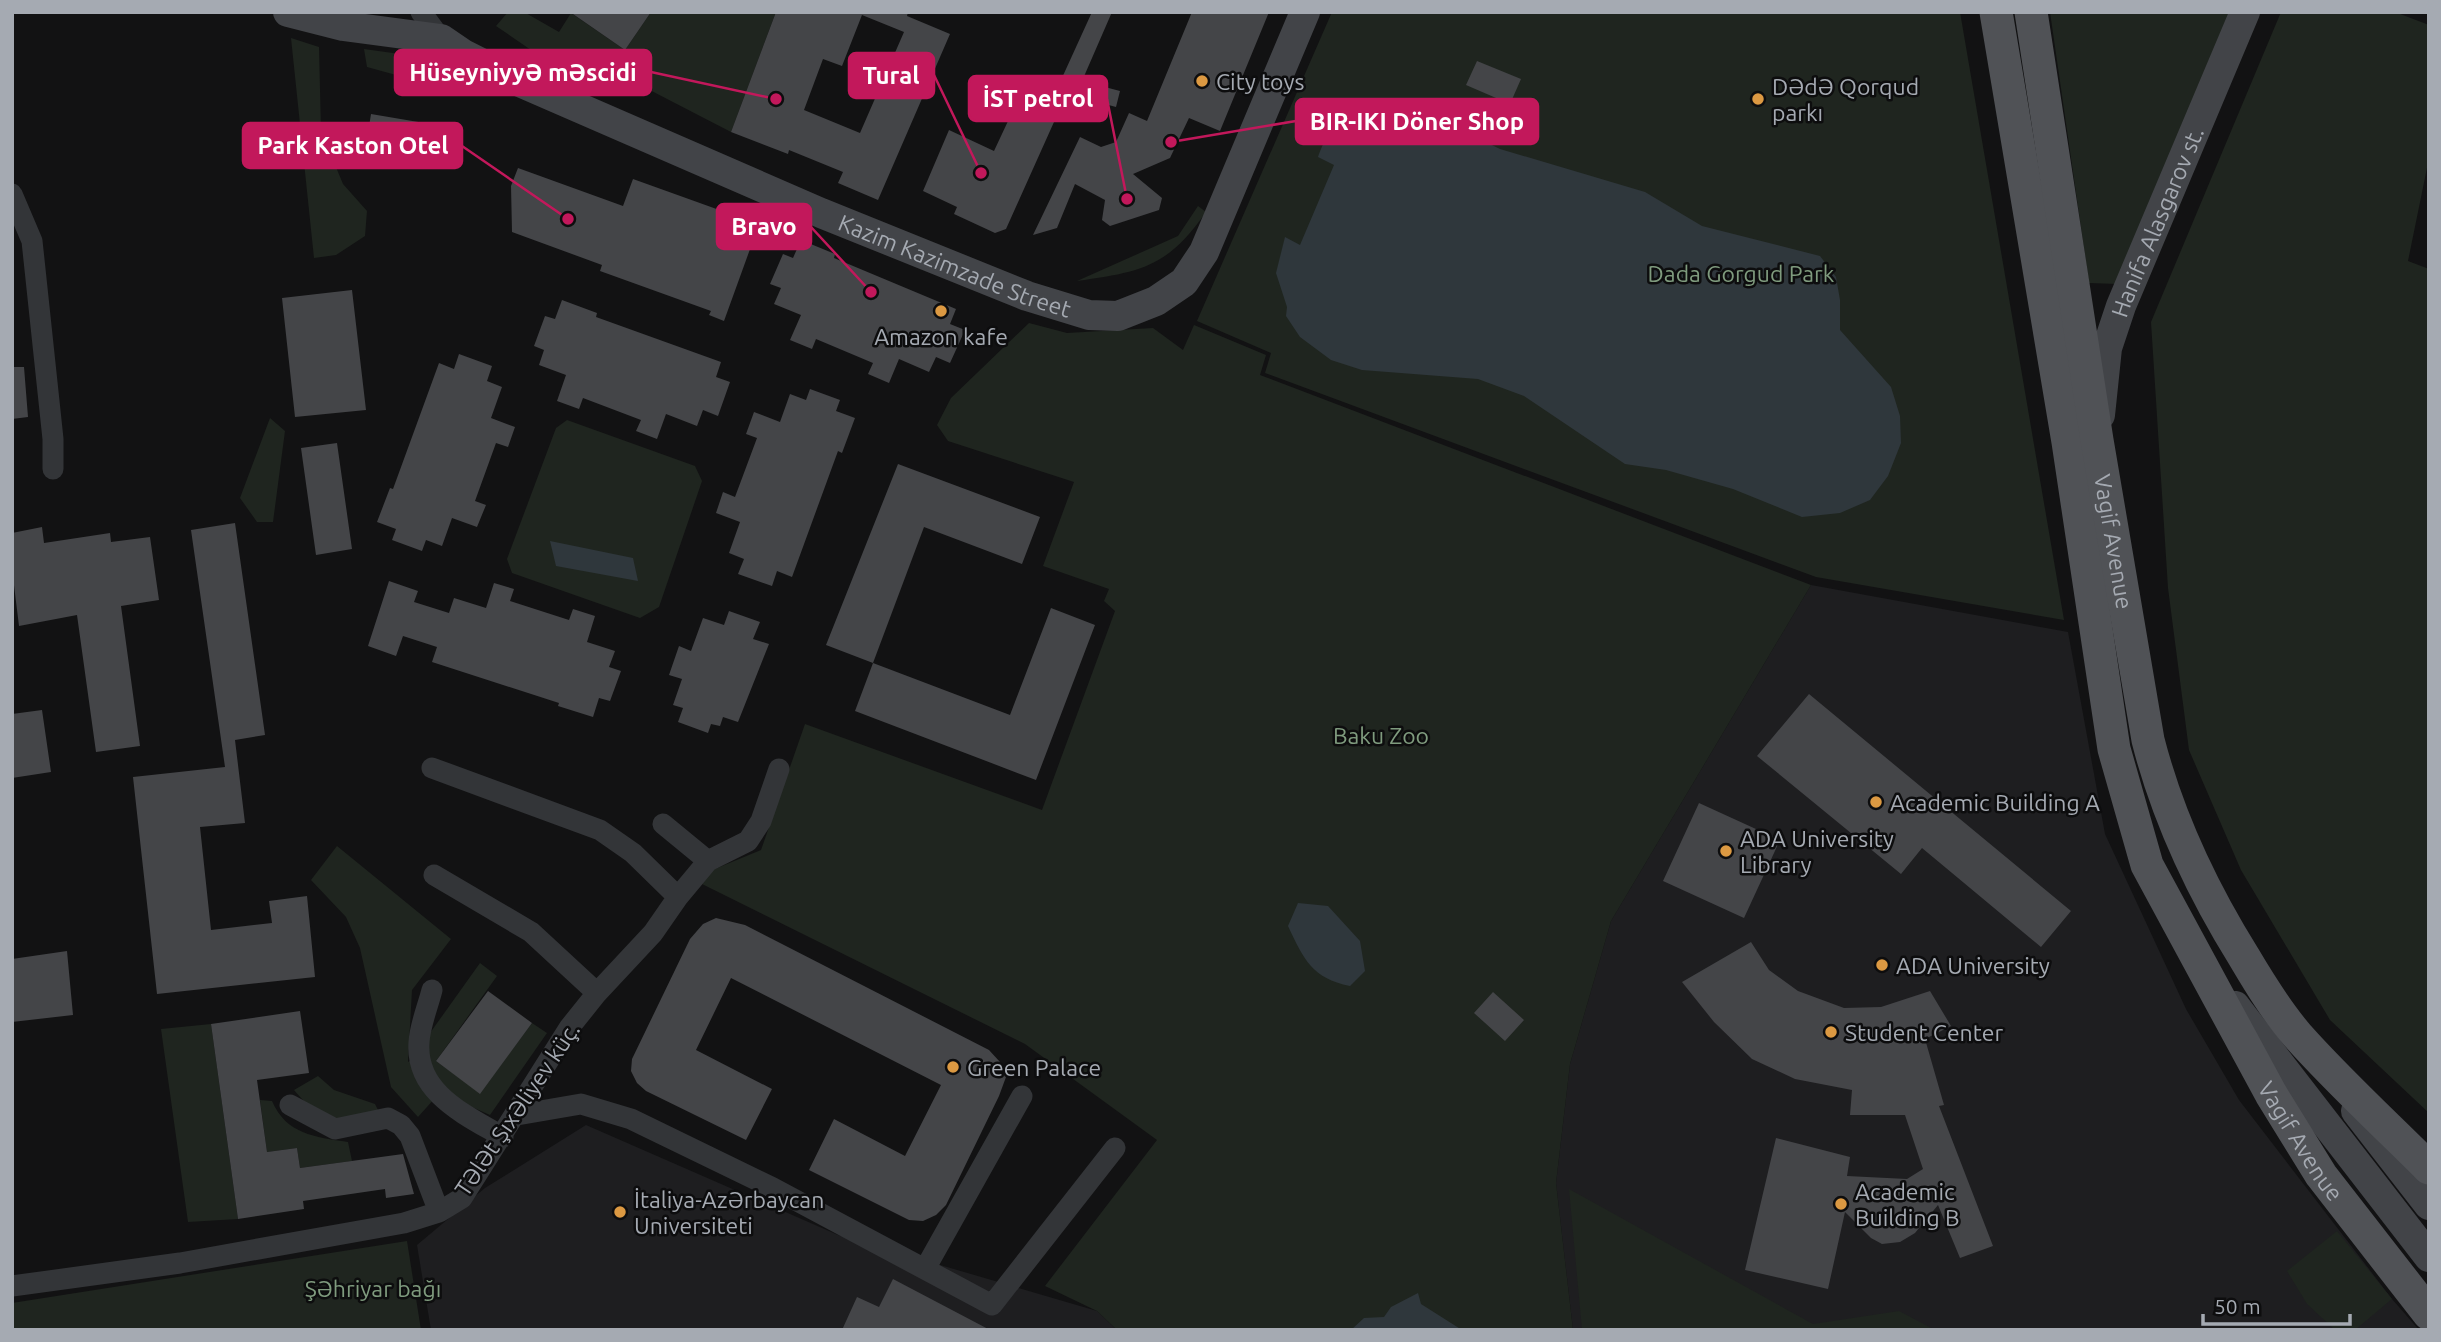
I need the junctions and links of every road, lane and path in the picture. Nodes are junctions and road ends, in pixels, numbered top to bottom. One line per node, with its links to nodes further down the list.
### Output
1 (288, 12): 7 (main road, Kazim Kazimzade Street)
2 (421, 12): 8 (street)
3 (1305, 12): 8 (main road, Kazim Kazimzade Street)
4 (1996, 12): 18 (main road, Vagif Avenue)
5 (2031, 12): 10 (main road, Vagif Avenue)
6 (2245, 12): 10 (main road, Hanifa Alasgarov st.)
7 (354, 19): 8 (main road, Kazim Kazimzade Street)
8 (441, 39)
9 (13, 199): 11 (street)
10 (2097, 440): 21 (main road, Vagif Avenue)
11 (53, 469)
12 (432, 768): 17 (street)
13 (779, 769): 15 (street, Tələt Şıxəliyev küç.)
14 (663, 824): 15 (street)
15 (708, 861): 17 (street, Tələt Şıxəliyev küç.)
16 (434, 875): 20 (street)
17 (678, 897): 20 (street, Tələt Şıxəliyev küç.)
18 (2195, 953): 30 (main road, Vagif Avenue); 33 (main road, Vagif Avenue)
19 (432, 990): 25 (street)
20 (597, 993): 24 (street, Tələt Şıxəliyev küç.)
21 (2297, 1035): 27 (main road, Vagif Avenue); 28 (main road, Vagif Avenue)
22 (1022, 1096): 31 (street)
23 (290, 1105): 29 (street)
24 (517, 1115): 25 (street, Tələt Şıxəliyev küç.); 31 (street)
25 (503, 1137): 29 (street, Tələt Şıxəliyev küç.)
26 (1115, 1148): 31 (street)
27 (2429, 1168)
28 (2429, 1205)
29 (439, 1212): 32 (street, Tələt Şıxəliyev küç.)
30 (2429, 1257)
31 (925, 1269)
32 (12, 1286)
33 (2429, 1314)

